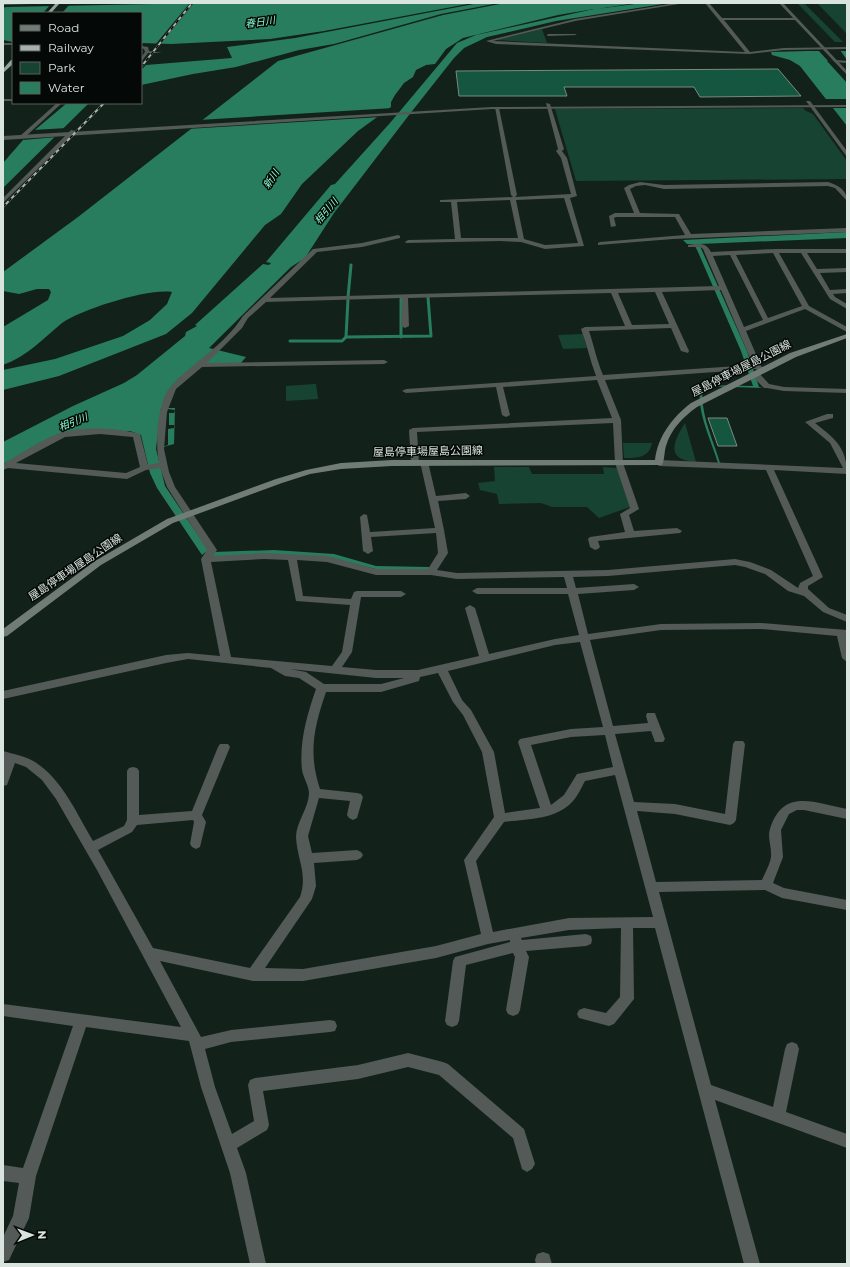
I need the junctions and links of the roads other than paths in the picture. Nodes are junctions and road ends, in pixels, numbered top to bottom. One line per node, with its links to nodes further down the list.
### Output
1 (14, 3): 2 (street); 10 (street)
2 (57, 3): 12 (highway)
3 (66, 3): 11 (street); 13 (highway)
4 (188, 3): 5 (street); 11 (street)
5 (192, 3)
6 (683, 3): 16 (street)
7 (707, 3): 15 (street)
8 (781, 3): 14 (street)
9 (788, 3): 23 (street)
10 (3, 4)
11 (158, 4)
12 (50, 12)
13 (57, 12)
14 (796, 19): 15 (street); 22 (street)
15 (721, 20): 28 (street)
16 (545, 26): 17 (street); 19 (street)
17 (548, 36): 18 (street); 19 (street)
18 (577, 42)
19 (551, 46): 24 (street)
20 (142, 47): 25 (street)
21 (847, 48): 23 (street)
22 (825, 49): 23 (street); 28 (street); 36 (street)
23 (832, 49): 37 (street)
24 (672, 50): 26 (street); 30 (street)
25 (147, 52): 27 (street); 33 (street)
26 (709, 52): 28 (street); 29 (street)
27 (160, 53)
28 (746, 53): 35 (street)
29 (706, 57)
30 (666, 58)
31 (6, 59): 32 (highway)
32 (12, 60)
33 (142, 60)
34 (12, 61): 38 (highway)
35 (741, 61)
36 (836, 61): 37 (street); 39 (street)
37 (845, 62)
38 (3, 72)
39 (847, 74)
40 (847, 102): 43 (street)
41 (59, 104): 50 (street)
42 (809, 104): 43 (street); 44 (street); 52 (street)
43 (825, 104): 45 (street)
44 (548, 105): 46 (street); 47 (street); 54 (street)
45 (847, 106)
46 (497, 108): 47 (street); 53 (street)
47 (416, 110): 48 (street)
48 (71, 132): 50 (street); 57 (street)
49 (3, 135): 50 (street)
50 (26, 135): 51 (street)
51 (3, 138)
52 (847, 155)
53 (513, 197): 54 (street); 56 (street); 65 (street)
54 (567, 198): 65 (street)
55 (847, 199): 59 (street)
56 (454, 200): 58 (street); 64 (street)
57 (3, 201)
58 (442, 201)
59 (638, 215): 60 (street); 63 (street)
60 (613, 226)
61 (847, 230): 63 (street)
62 (398, 237): 82 (street)
63 (689, 237): 67 (street)
64 (458, 240): 65 (street); 66 (street)
65 (521, 240)
66 (408, 242)
67 (600, 244)
68 (690, 246): 72 (street)
69 (775, 251): 70 (street); 73 (street); 83 (street)
70 (803, 251): 71 (street); 74 (street)
71 (847, 251)
72 (708, 254): 73 (street); 76 (street)
73 (733, 254): 87 (street)
74 (815, 270): 75 (street); 79 (street)
75 (847, 270)
76 (722, 288): 77 (street); 91 (street)
77 (657, 289): 78 (street); 89 (street)
78 (614, 290): 81 (street); 90 (street)
79 (828, 292): 80 (street); 84 (street)
80 (847, 292)
81 (405, 297): 82 (street); 86 (street)
82 (264, 300): 96 (street)
83 (806, 307): 87 (street); 92 (street)
84 (847, 307)
85 (414, 316): 86 (street)
86 (405, 317): 88 (street)
87 (766, 320): 91 (street)
88 (405, 326)
89 (674, 326): 90 (street); 94 (street)
90 (629, 327): 98 (street)
91 (741, 330): 97 (street)
92 (847, 330)
93 (847, 336): 97 (main road, 屋島停車場屋島公園線)
94 (685, 351)
95 (384, 362): 96 (street)
96 (200, 364): 108 (street)
97 (758, 370): 98 (street); 101 (street); 107 (main road, 屋島停車場屋島公園線)
98 (599, 378): 99 (street); 104 (street)
99 (499, 385): 100 (street); 102 (street)
100 (406, 390)
101 (847, 391)
102 (506, 415)
103 (830, 416): 112 (street)
104 (617, 420): 105 (street); 106 (street)
105 (420, 463): 106 (main road, 屋島停車場屋島公園線); 115 (street); 116 (main road, 屋島停車場屋島公園線)
106 (619, 463): 107 (main road, 屋島停車場屋島公園線); 120 (street)
107 (659, 463): 111 (street)
108 (162, 465): 110 (street); 116 (street)
109 (5, 466): 110 (street); 110 (street)
110 (146, 468)
111 (769, 468): 113 (street); 132 (street)
112 (847, 468)
113 (847, 471)
114 (466, 496): 115 (street)
115 (432, 499): 118 (street)
116 (188, 513): 125 (street); 137 (main road, 屋島停車場屋島公園線)
117 (364, 517): 121 (street)
118 (440, 530): 121 (street); 126 (street)
119 (677, 531): 120 (street)
120 (630, 534): 122 (street)
121 (366, 535): 123 (street)
122 (595, 547)
123 (368, 551)
124 (292, 557): 125 (street); 126 (street); 133 (street)
125 (206, 558): 141 (street)
126 (431, 572): 127 (street)
127 (568, 574): 130 (street); 132 (street)
128 (634, 587): 130 (street)
129 (477, 591): 130 (street)
130 (572, 591): 138 (street)
131 (401, 594): 133 (street)
132 (807, 594): 135 (street)
133 (355, 602): 144 (street)
134 (470, 608): 139 (street)
135 (847, 619)
136 (844, 633): 138 (street); 140 (street)
137 (3, 634)
138 (584, 637): 139 (street); 148 (street)
139 (485, 658): 143 (street)
140 (847, 658)
141 (226, 659): 142 (street); 147 (street)
142 (269, 664): 144 (street); 146 (street)
143 (441, 668): 145 (street); 162 (street)
144 (335, 670): 145 (street)
145 (418, 674): 146 (street)
146 (322, 688): 156 (street)
147 (3, 695)
148 (609, 730): 149 (street); 153 (street); 158 (street)
149 (659, 739)
150 (740, 744): 157 (street)
151 (224, 747): 160 (street)
152 (7, 756): 155 (street); 165 (street)
153 (620, 770): 157 (street); 158 (street)
154 (132, 771): 163 (street)
155 (3, 782)
156 (316, 792): 161 (street); 167 (street)
157 (629, 806): 169 (street)
158 (547, 810): 162 (street)
159 (847, 814): 168 (street)
160 (196, 815): 163 (street); 164 (street)
161 (353, 816)
162 (500, 818): 173 (street)
163 (133, 821): 165 (street)
164 (196, 844)
165 (90, 848): 176 (street)
166 (358, 855): 167 (street)
167 (307, 858): 177 (street)
168 (766, 886): 169 (street); 170 (street)
169 (651, 887): 171 (street)
170 (847, 905)
171 (661, 922): 172 (street); 186 (street)
172 (627, 923): 174 (street); 180 (street)
173 (488, 938): 174 (street); 177 (street)
174 (515, 940): 175 (street); 179 (street); 181 (street)
175 (586, 940)
176 (148, 953): 177 (street); 184 (street)
177 (254, 975)
178 (3, 1010): 182 (street)
179 (513, 1010)
180 (584, 1014)
181 (452, 1021)
182 (81, 1022): 184 (street); 192 (street)
183 (330, 1026): 184 (street)
184 (195, 1040): 189 (street)
185 (792, 1049): 187 (street)
186 (706, 1090): 187 (street); 195 (street)
187 (778, 1116): 188 (street)
188 (847, 1141)
189 (229, 1144): 190 (street); 194 (street)
190 (527, 1164)
191 (3, 1173): 192 (street)
192 (28, 1176): 193 (street)
193 (3, 1254)
194 (258, 1264)
195 (752, 1264)

